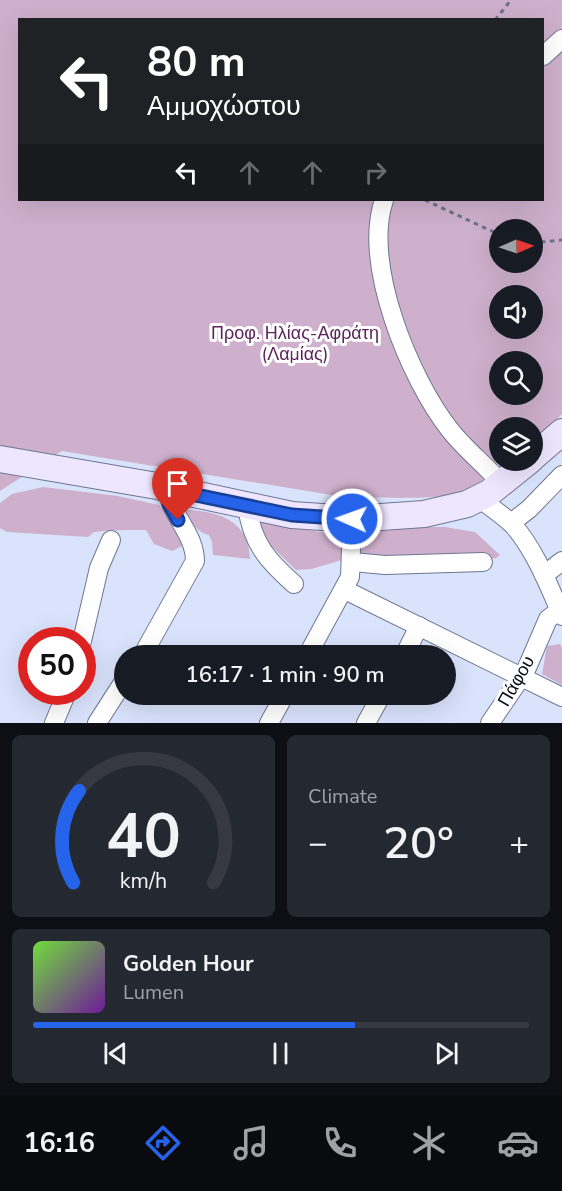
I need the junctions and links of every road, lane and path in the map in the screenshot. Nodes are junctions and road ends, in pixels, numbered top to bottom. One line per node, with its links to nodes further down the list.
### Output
1 (511, 0): 2 (path)
2 (497, 18)
3 (562, 39): 4 (street)
4 (544, 55)
5 (384, 201): 15 (street)
6 (427, 201): 7 (path)
7 (489, 230)
8 (562, 240): 9 (path)
9 (543, 242)
10 (562, 432): 11 (main road)
11 (543, 449)
12 (1, 465): 16 (main road)
13 (516, 471): 15 (main road)
14 (562, 475): 20 (street)
15 (501, 483): 17 (main road)
16 (167, 489): 18 (main road); 31 (street)
17 (479, 498): 19 (main road); 20 (street)
18 (247, 506): 19 (main road); 26 (street)
19 (352, 519): 23 (street)
20 (511, 523): 25 (street)
21 (111, 540): 30 (street)
22 (562, 561): 25 (street)
23 (352, 562): 24 (street); 27 (street)
24 (483, 562)
25 (544, 575): 28 (street)
26 (294, 584)
27 (345, 590): 29 (street); 32 (street)
28 (561, 613): 34 (street, Πάφου)
29 (419, 626): 33 (street); 34 (street)
30 (85, 627)
31 (148, 645)
32 (313, 645)
33 (410, 645)
34 (521, 677): 36 (street); 44 (street, Πάφου)
35 (114, 697): 41 (street)
36 (562, 697)
37 (62, 705): 40 (street)
38 (279, 705): 42 (street)
39 (376, 705): 43 (street)
40 (54, 723)
41 (97, 723)
42 (269, 723)
43 (366, 723)
44 (490, 723)

